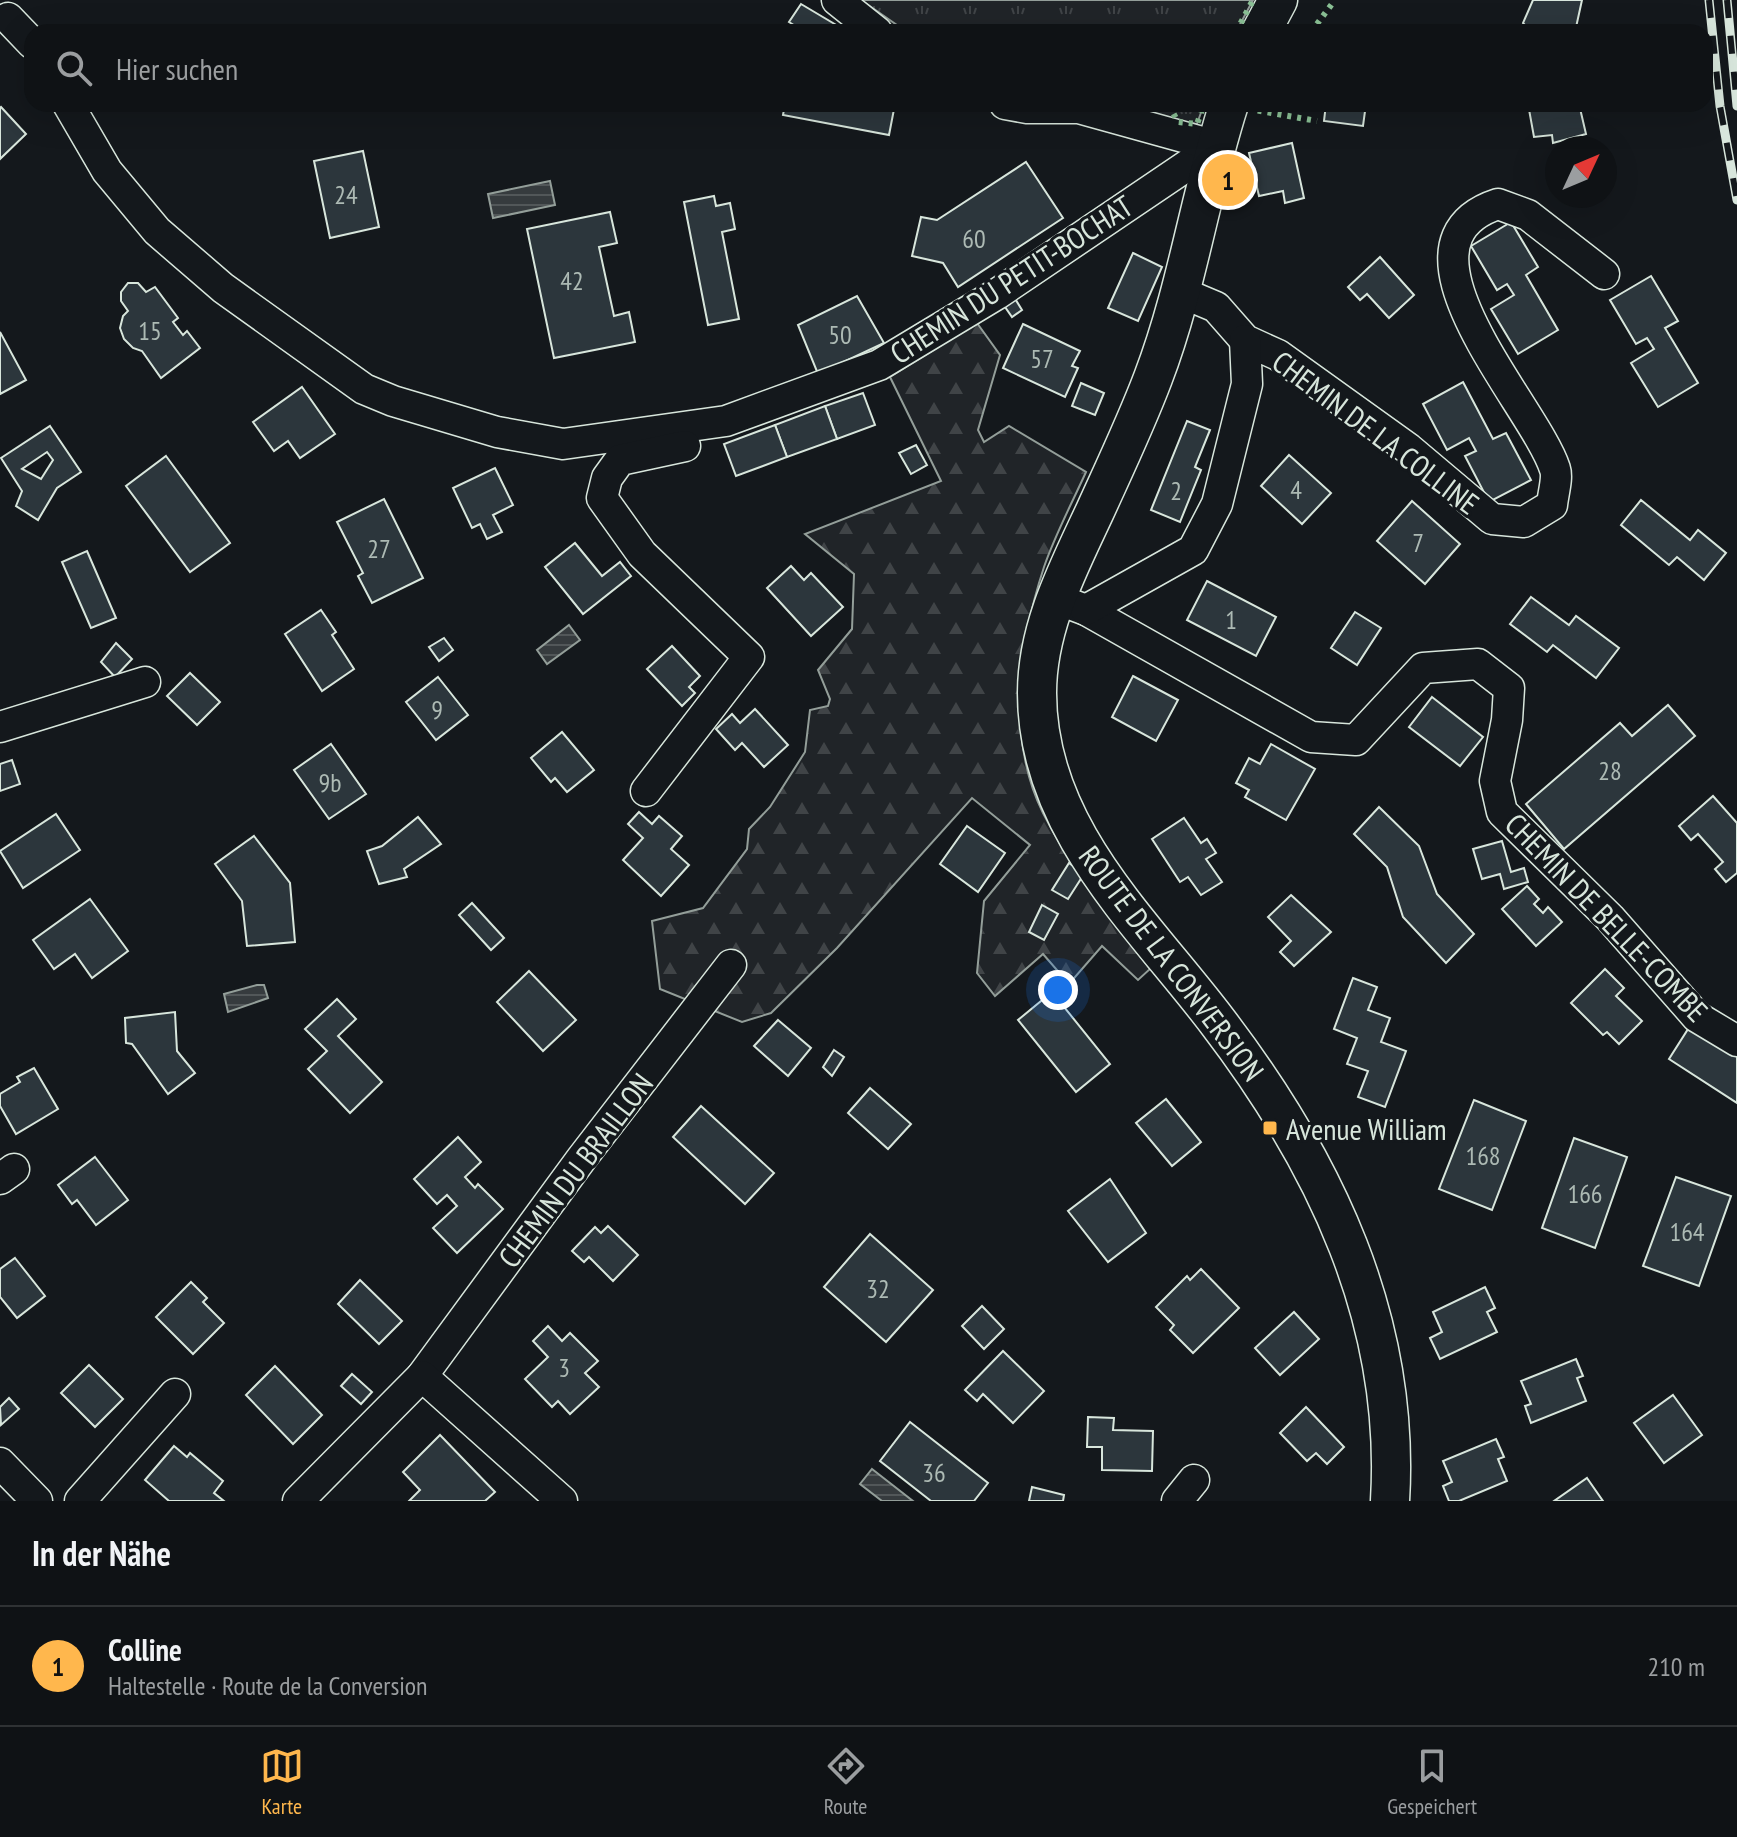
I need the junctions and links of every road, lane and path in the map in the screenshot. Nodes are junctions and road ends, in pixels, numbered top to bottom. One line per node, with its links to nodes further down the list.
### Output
1 (837, 0): 4 (street)
2 (1278, 0): 5 (main road)
3 (6, 14): 6 (street)
4 (867, 24)
5 (1265, 24)
6 (24, 34)
7 (73, 112): 14 (street, CHEMIN DU PETIT-BOCHAT)
8 (1093, 112): 10 (street)
9 (1227, 112): 10 (main road, ROUTE DE LA CONVERSION)
10 (1216, 146): 12 (main road, ROUTE DE LA CONVERSION); 14 (street, CHEMIN DU PETIT-BOCHAT)
11 (1604, 274): 13 (street, CHEMIN DE LA COLLINE)
12 (1178, 291): 13 (street, CHEMIN DE LA COLLINE); 15 (main road, ROUTE DE LA CONVERSION)
13 (1245, 340): 15 (street, CHEMIN DE LA COLLINE)
14 (696, 427): 18 (street)
15 (1070, 604): 20 (street, CHEMIN DE BELLE-COMBE); 28 (main road, ROUTE DE LA CONVERSION)
16 (145, 682): 17 (street)
17 (0, 727)
18 (646, 791)
19 (731, 965): 21 (street, CHEMIN DU BRAILLON)
20 (1737, 1041)
21 (422, 1376): 26 (street, CHEMIN DU BRAILLON); 27 (street)
22 (175, 1394): 25 (street)
23 (0, 1463): 24 (street)
24 (37, 1501)
25 (80, 1501)
26 (298, 1501)
27 (562, 1501)
28 (1390, 1501)

